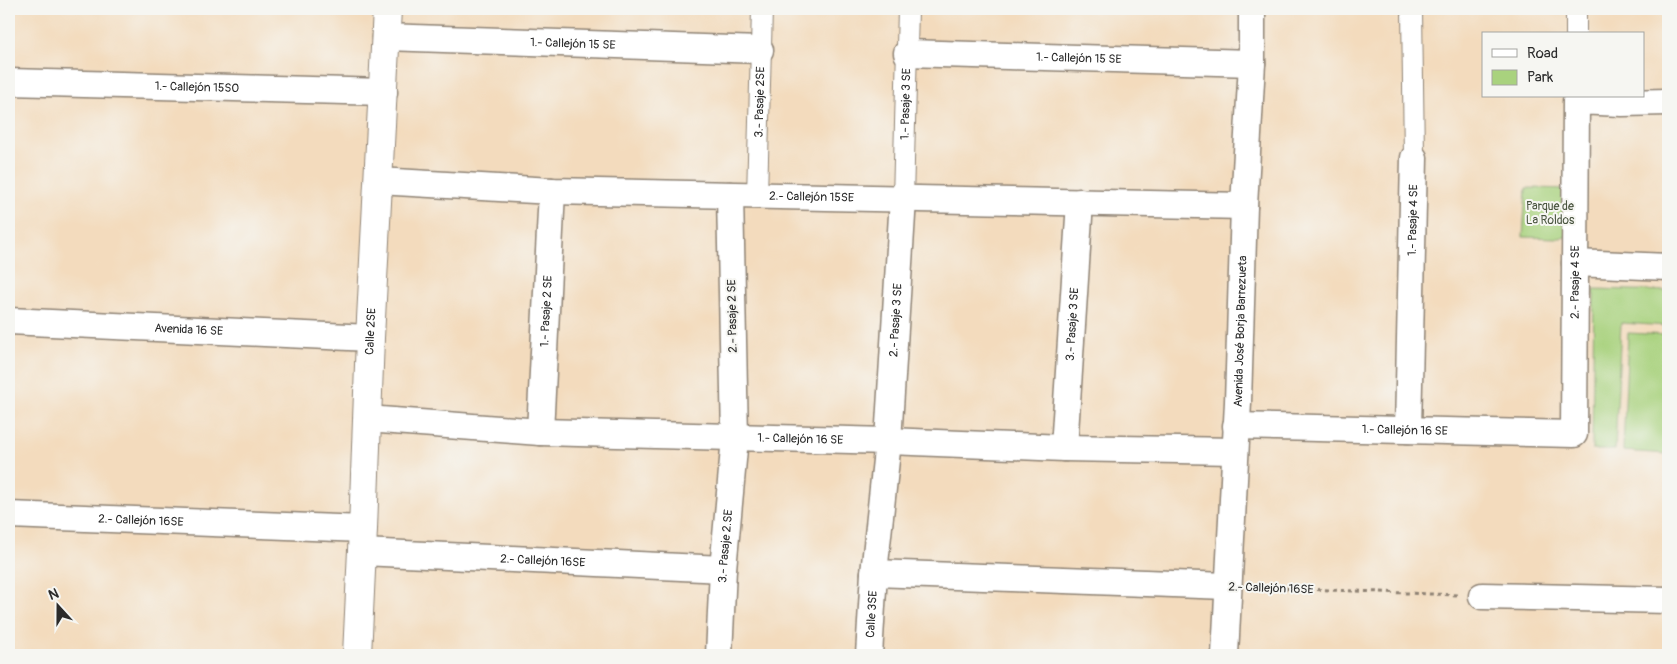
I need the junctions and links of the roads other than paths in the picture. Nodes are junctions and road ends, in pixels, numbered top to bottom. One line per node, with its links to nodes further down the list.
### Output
1 (387, 9): 8 (street, Calle 2SE)
2 (762, 9): 9 (street, 3.- Pasaje 2SE)
3 (908, 9): 10 (street, 1.- Pasaje 3 SE)
4 (1252, 9): 11 (street, Avenida José Borja Barrezueta)
5 (1412, 9): 16 (street, 1.- Pasaje 4 SE)
6 (1576, 9): 7 (street)
7 (1576, 32)
8 (385, 37): 9 (street, 1.- Callejón 15 SE); 13 (street, Calle 2SE)
9 (760, 50): 20 (street, 3.- Pasaje 2SE)
10 (907, 53): 11 (street, 1.- Callejón 15 SE); 21 (street, 1.- Pasaje 3 SE)
11 (1252, 63): 23 (street, Avenida José Borja Barrezueta)
12 (9, 82): 13 (street, 1.- Callejón 15SO)
13 (384, 92): 17 (street, Calle 2SE)
14 (1576, 99): 15 (street); 24 (street, 2.- Pasaje 4 SE)
15 (1668, 102)
16 (1414, 158): 29 (street, 1.- Pasaje 4 SE)
17 (378, 181): 18 (street, 2.- Callejón 15SE); 27 (street, Calle 2SE)
18 (552, 190): 19 (street, 2.- Callejón 15SE); 30 (street, 1.- Pasaje 2 SE)
19 (730, 195): 20 (street, 2.- Callejón 15SE); 32 (street, 2.- Pasaje 2 SE)
20 (757, 196): 21 (street, 2.- Callejón 15SE)
21 (903, 199): 22 (street, 2.- Callejón 15SE); 34 (street, 2.- Pasaje 3 SE)
22 (1080, 202): 23 (street, 2.- Callejón 15SE); 35 (street, 3.- Pasaje 3 SE)
23 (1244, 206): 33 (street, Avenida José Borja Barrezueta)
24 (1575, 263): 25 (street); 31 (street, 2.- Pasaje 4 SE)
25 (1668, 267)
26 (9, 321): 27 (street, Avenida 16 SE)
27 (370, 338): 28 (street, Calle 2SE)
28 (367, 419): 30 (street, 1.- Callejón 16 SE); 37 (street, Calle 2SE)
29 (1408, 430): 31 (street, 1.- Callejón 16 SE); 33 (street, 1.- Callejón 16 SE)
30 (540, 432): 32 (street, 1.- Callejón 16 SE)
31 (1574, 434)
32 (735, 438): 34 (street, 1.- Callejón 16 SE); 38 (street, 3.- Pasaje 2.SE)
33 (1236, 439): 35 (street, 1.- Callejón 16 SE); 40 (street, Avenida José Borja Barrezueta)
34 (888, 441): 35 (street, 1.- Callejón 16 SE); 39 (street, 2.- Pasaje 3 SE)
35 (1064, 448)
36 (9, 515): 37 (street, 2.- Callejón 16SE)
37 (363, 540): 38 (street, 2.- Callejón 16SE); 43 (street, Calle 2SE)
38 (723, 569): 44 (street, 3.- Pasaje 2.SE)
39 (874, 573): 40 (street, 2.- Callejón 16SE); 45 (street, Calle 3SE)
40 (1227, 586): 46 (street, Avenida José Borja Barrezueta)
41 (1482, 596): 42 (street)
42 (1668, 600)
43 (357, 655)
44 (719, 655)
45 (869, 655)
46 (1225, 655)

